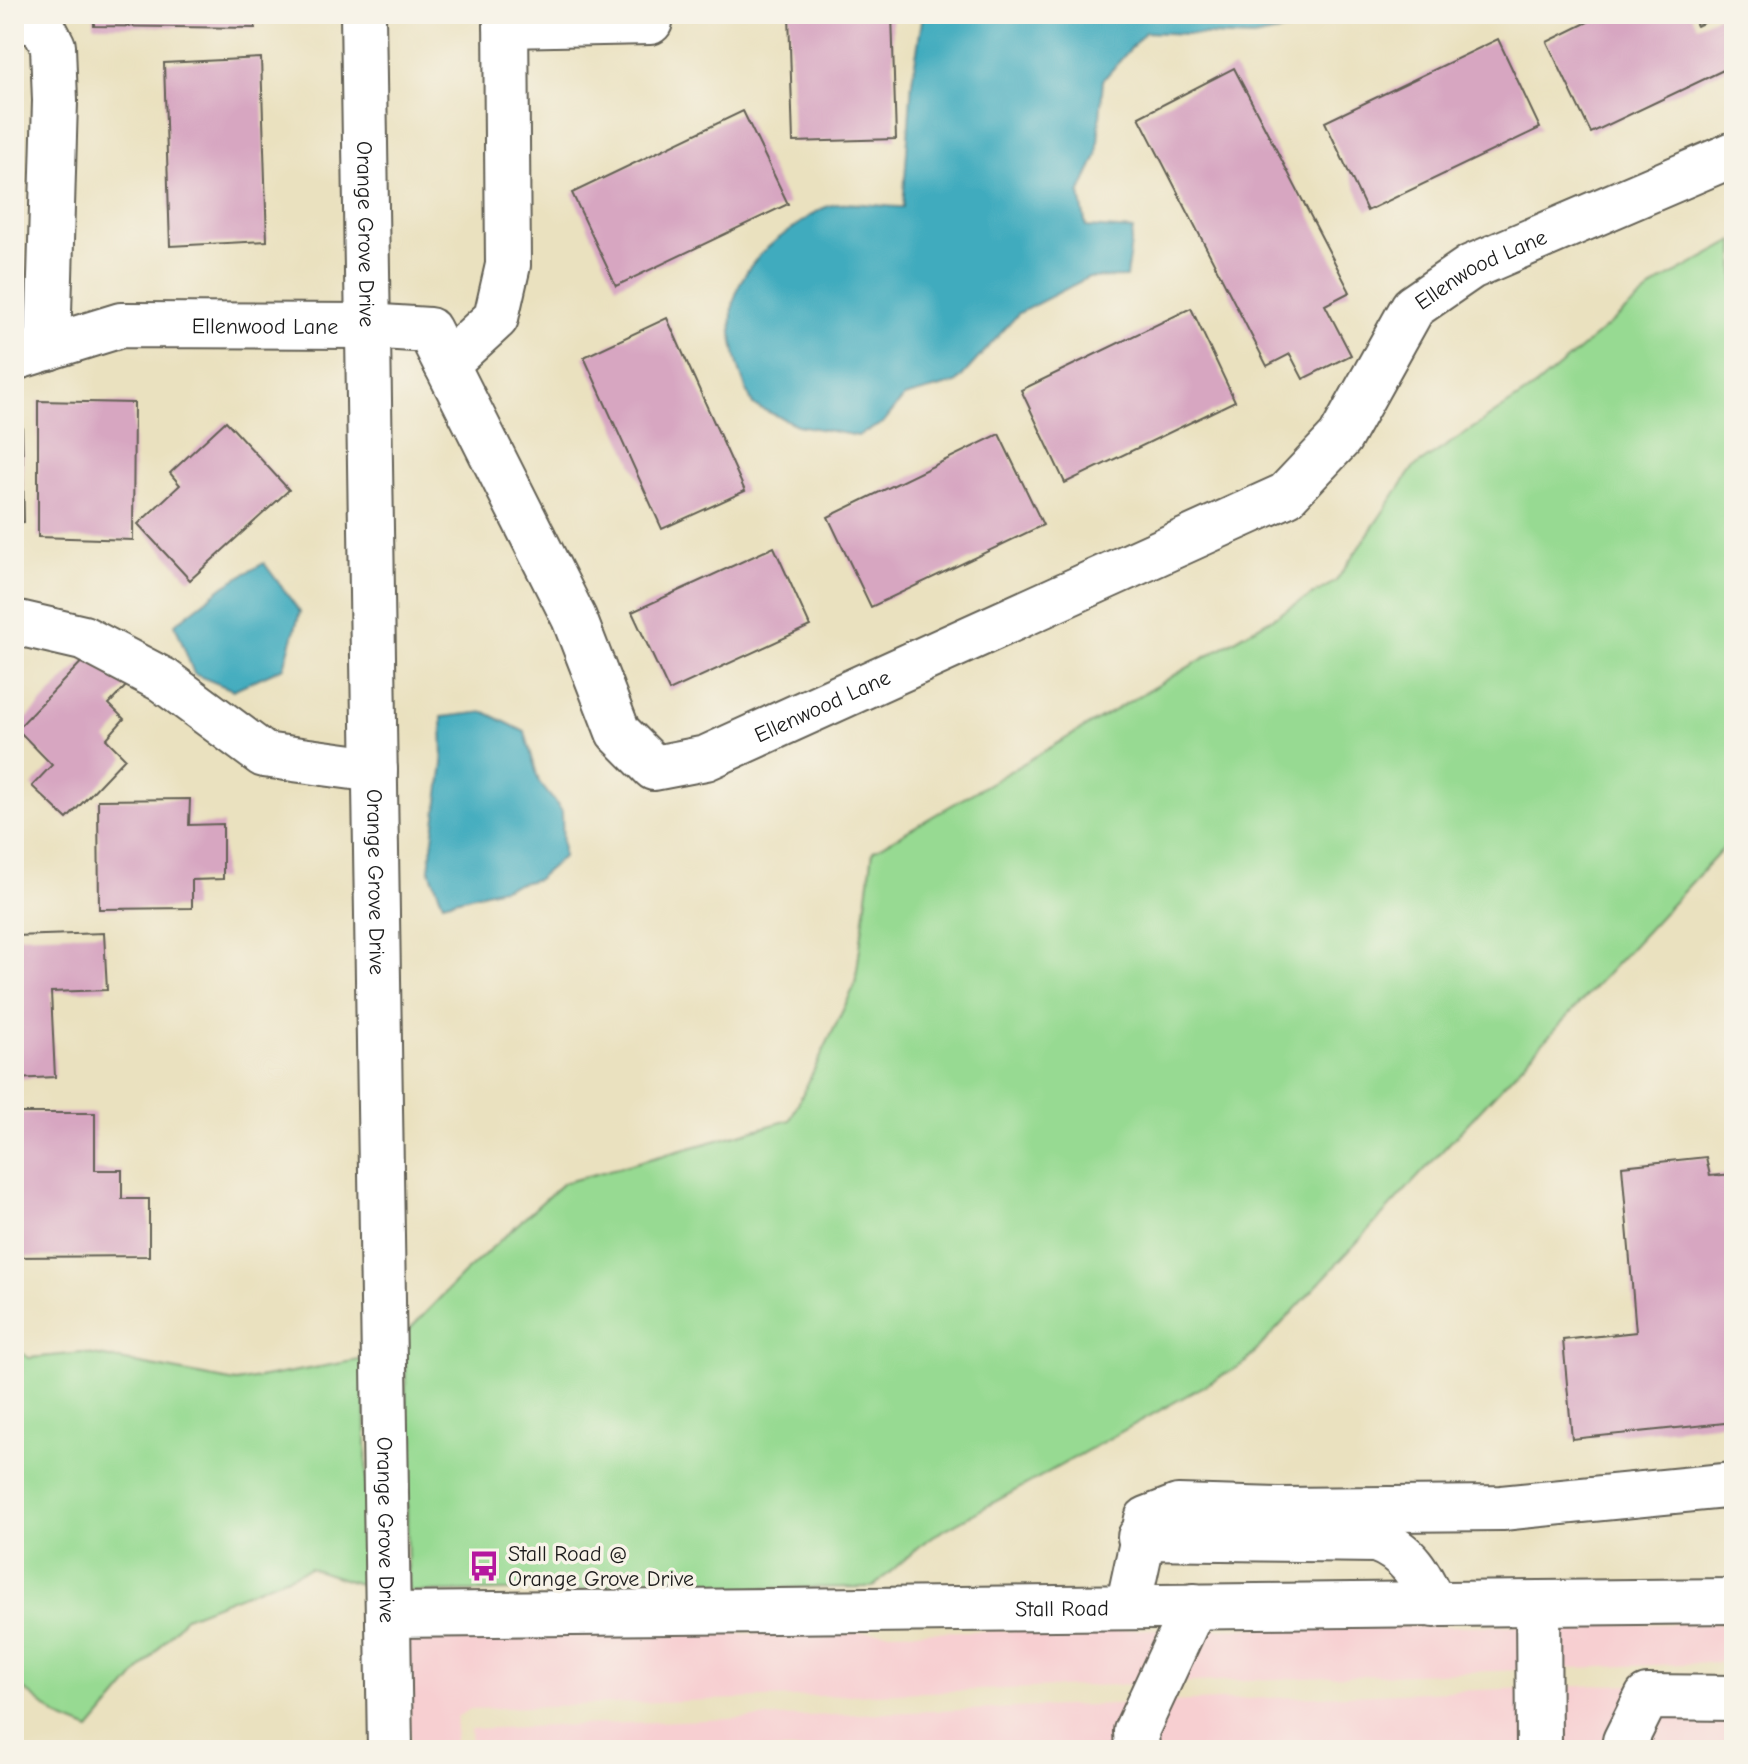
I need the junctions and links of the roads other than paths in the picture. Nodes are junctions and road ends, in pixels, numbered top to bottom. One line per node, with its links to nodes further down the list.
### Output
1 (363, 14): 6 (street, Orange Grove Drive)
2 (649, 14): 4 (street)
3 (14, 19): 7 (street)
4 (506, 19): 8 (street)
5 (1734, 154): 8 (street, Ellenwood Lane)
6 (366, 326): 7 (street, Ellenwood Lane); 8 (street, Ellenwood Lane); 10 (street, Orange Grove Drive)
7 (31, 353)
8 (446, 364)
9 (14, 622): 10 (street)
10 (375, 770): 18 (street, Orange Grove Drive)
11 (1734, 1485): 12 (street)
12 (1140, 1537): 15 (street); 17 (street)
13 (1734, 1601): 14 (street, Stall Road)
14 (1538, 1604): 15 (street, Stall Road); 22 (street)
15 (1434, 1605): 16 (street, Stall Road)
16 (1194, 1606): 17 (street, Stall Road); 21 (street)
17 (1128, 1607): 18 (street, Stall Road)
18 (388, 1615): 20 (street, Orange Grove Drive)
19 (1734, 1698): 23 (street)
20 (390, 1750)
21 (1137, 1750)
22 (1539, 1750)
23 (1624, 1750)

